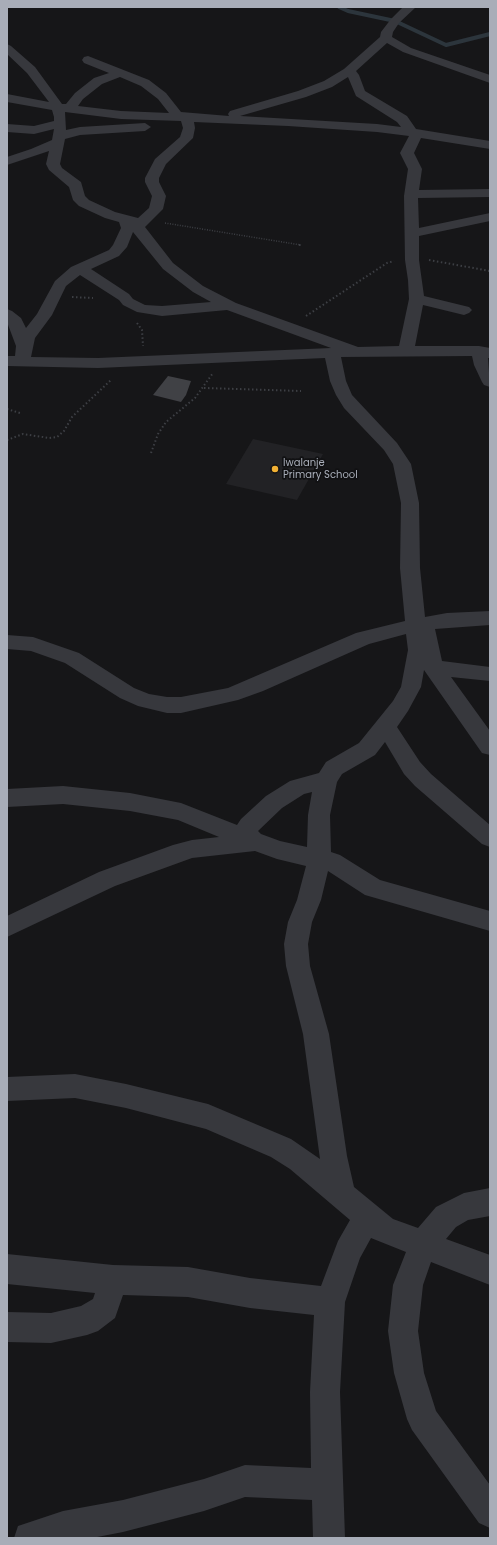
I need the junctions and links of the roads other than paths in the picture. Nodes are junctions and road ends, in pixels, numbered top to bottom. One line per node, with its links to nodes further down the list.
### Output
1 (410, 7): 2 (street)
2 (386, 38): 5 (street); 7 (street)
3 (7, 48): 9 (street)
4 (88, 60): 6 (street)
5 (348, 72): 10 (street); 14 (street)
6 (119, 73): 9 (street); 12 (street)
7 (490, 80)
8 (7, 98): 9 (street)
9 (64, 108): 11 (street); 12 (street)
10 (216, 119): 12 (street); 14 (street)
11 (60, 123): 13 (street); 15 (street)
12 (188, 124): 15 (street); 21 (street)
13 (7, 128)
14 (415, 133): 16 (street); 19 (street)
15 (58, 139): 17 (street); 21 (street)
16 (490, 145)
17 (7, 160)
18 (490, 193): 19 (street)
19 (411, 194): 22 (street)
20 (490, 217): 22 (street)
21 (137, 221): 23 (street); 25 (street)
22 (412, 233): 24 (street)
23 (81, 269): 25 (street); 28 (street)
24 (417, 299): 26 (street); 30 (street)
25 (227, 304): 29 (street)
26 (464, 310)
27 (7, 314): 28 (street)
28 (24, 346): 33 (street)
29 (355, 351): 30 (street); 31 (street)
30 (406, 351): 32 (street)
31 (332, 352): 33 (street); 36 (street)
32 (485, 352): 34 (street)
33 (14, 362)
34 (490, 382)
35 (490, 618): 36 (street)
36 (420, 624): 37 (street); 38 (street); 40 (street)
37 (7, 642)
38 (434, 667): 39 (street); 41 (street)
39 (490, 674)
40 (385, 728): 42 (street); 44 (street)
41 (490, 747)
42 (326, 780): 45 (street); 46 (street)
43 (7, 798): 45 (street)
44 (490, 838)
45 (254, 842): 46 (street); 48 (street)
46 (319, 860): 47 (street); 50 (street)
47 (490, 921)
48 (7, 927)
49 (7, 1089): 50 (street)
50 (342, 1195): 52 (street)
51 (490, 1202): 53 (street)
52 (367, 1218): 53 (street); 57 (street)
53 (423, 1244): 55 (street); 60 (street)
54 (7, 1269): 56 (street)
55 (490, 1270)
56 (113, 1280): 57 (street); 58 (street)
57 (330, 1302): 59 (street)
58 (7, 1327)
59 (326, 1485): 61 (street); 62 (street)
60 (490, 1512)
61 (30, 1538)
62 (329, 1538)

